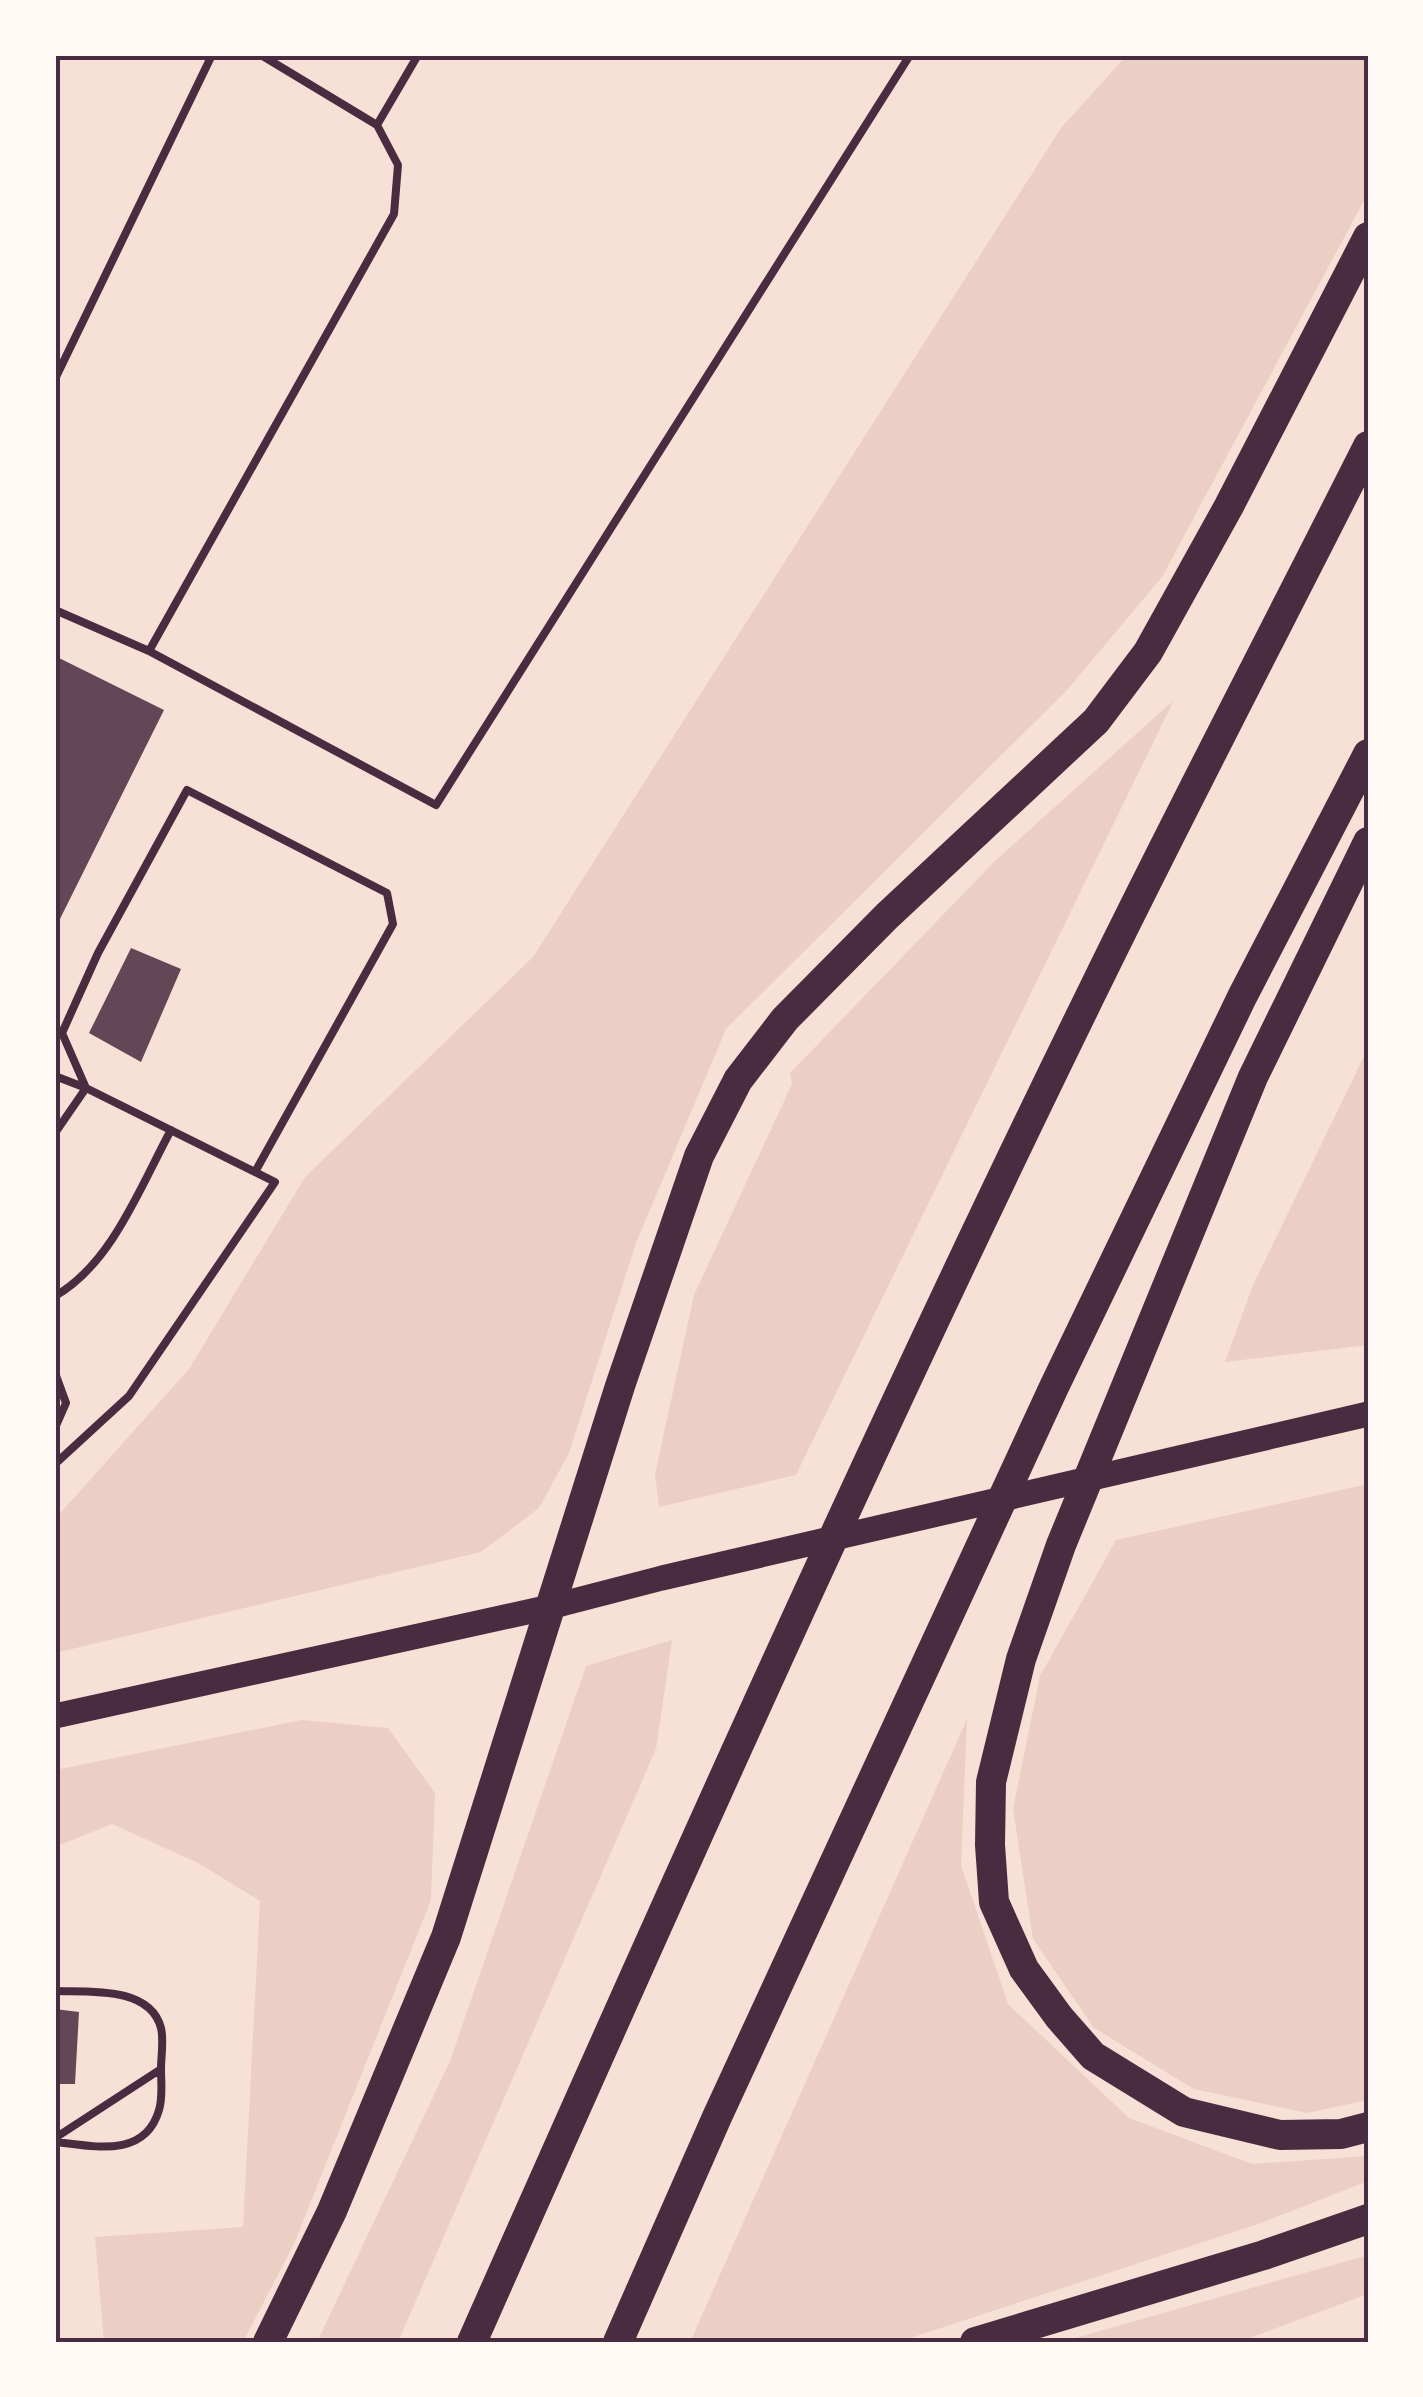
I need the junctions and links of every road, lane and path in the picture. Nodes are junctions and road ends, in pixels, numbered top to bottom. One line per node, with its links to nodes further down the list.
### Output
1 (212, 55): 7 (lane)
2 (261, 55): 5 (lane)
3 (418, 55): 5 (lane)
4 (910, 55): 10 (lane)
5 (377, 125): 10 (lane)
6 (1368, 237): 23 (highway)
7 (55, 380)
8 (1368, 446): 31 (highway)
9 (55, 610): 10 (lane)
10 (149, 651)
11 (1368, 754): 32 (highway)
12 (1368, 842): 27 (highway)
13 (55, 1076): 14 (lane)
14 (86, 1088): 15 (lane); 16 (lane); 17 (lane)
15 (171, 1130): 17 (lane); 18 (lane)
16 (55, 1133)
17 (255, 1172): 22 (lane)
18 (55, 1296)
19 (55, 1373): 21 (lane)
20 (1368, 1414): 23 (main road)
21 (55, 1428)
22 (55, 1464)
23 (550, 1607): 24 (main road); 30 (highway)
24 (55, 1716)
25 (55, 1991): 26 (lane)
26 (161, 2069): 28 (lane); 28 (lane)
27 (1368, 2127)
28 (55, 2140)
29 (1368, 2219): 33 (highway)
30 (268, 2342)
31 (472, 2342)
32 (618, 2342)
33 (975, 2342)

